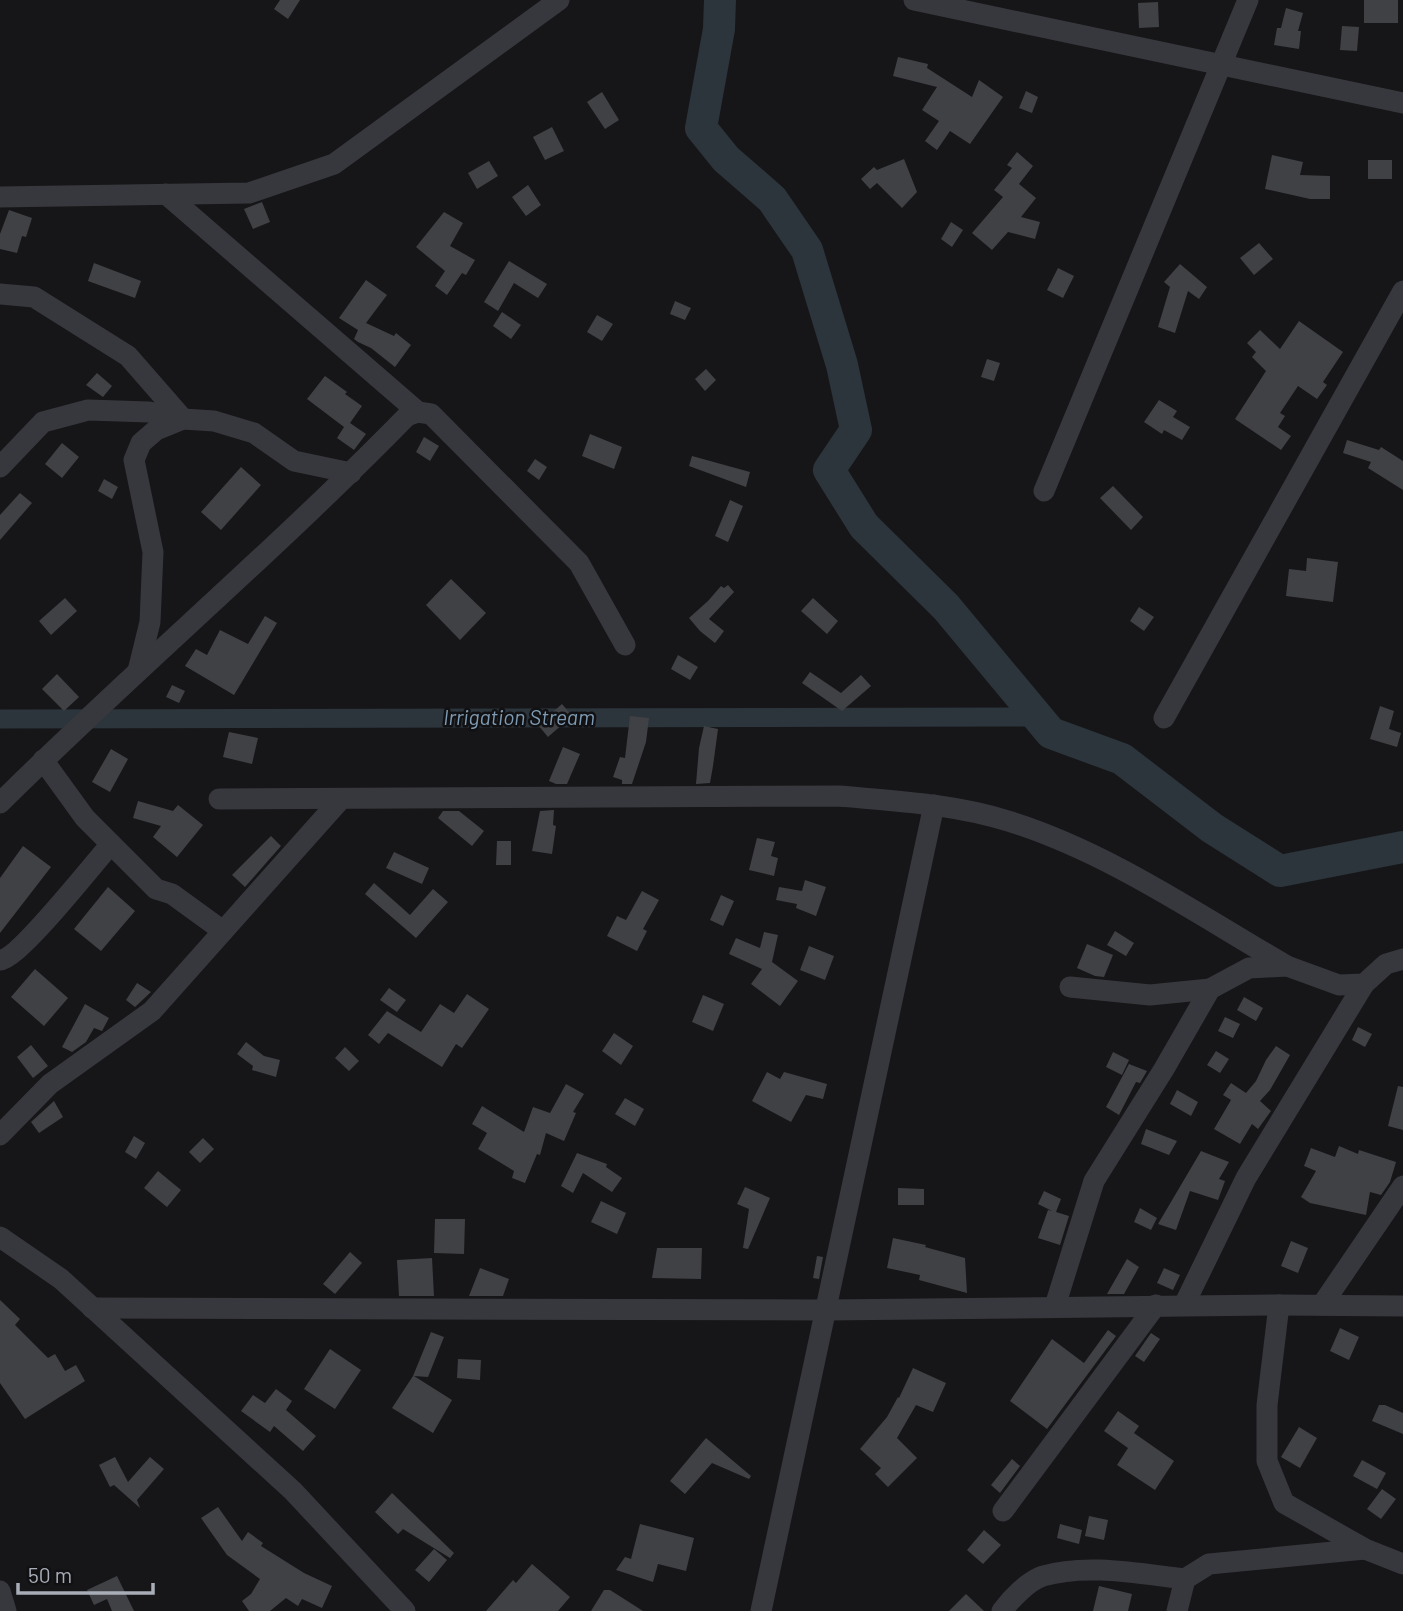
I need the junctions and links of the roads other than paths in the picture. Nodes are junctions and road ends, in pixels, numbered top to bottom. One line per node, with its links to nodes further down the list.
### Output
1 (559, 0): 6 (street)
2 (914, 0): 4 (street)
3 (1248, 0): 4 (street)
4 (1221, 65): 5 (street); 14 (street)
5 (1403, 103)
6 (166, 194): 7 (street); 10 (street)
7 (0, 197)
8 (1403, 290): 17 (street)
9 (0, 294): 11 (street)
10 (418, 412): 13 (street); 15 (street)
11 (183, 419): 12 (street); 13 (street); 16 (street)
12 (0, 467)
13 (351, 474): 16 (street)
14 (1044, 491)
15 (625, 645)
16 (138, 671): 18 (street)
17 (1164, 718)
18 (43, 761): 21 (street); 23 (street)
19 (341, 799): 20 (street); 22 (street); 24 (street)
20 (219, 800)
21 (0, 803)
22 (934, 805): 27 (street); 41 (street)
23 (111, 844): 24 (street); 26 (street)
24 (223, 931): 31 (street)
25 (1403, 959): 28 (street)
26 (0, 960)
27 (1287, 966): 28 (street); 30 (street)
28 (1364, 984): 35 (street)
29 (1070, 987): 30 (street)
30 (1210, 989): 38 (street)
31 (0, 1135)
32 (1403, 1186): 37 (street)
33 (0, 1237): 40 (street)
34 (1156, 1305): 35 (street); 38 (street); 42 (street)
35 (1184, 1305): 36 (street)
36 (1279, 1305): 37 (street); 43 (street)
37 (1322, 1305): 39 (street)
38 (1055, 1306): 41 (street)
39 (1403, 1307)
40 (92, 1308): 41 (street); 48 (street)
41 (826, 1310): 49 (street)
42 (1003, 1511)
43 (1365, 1549): 44 (street); 45 (street)
44 (1403, 1564)
45 (1185, 1578): 50 (street); 51 (street)
46 (0, 1591): 47 (street)
47 (6, 1611)
48 (405, 1611)
49 (761, 1611)
50 (1002, 1611)
51 (1177, 1611)

